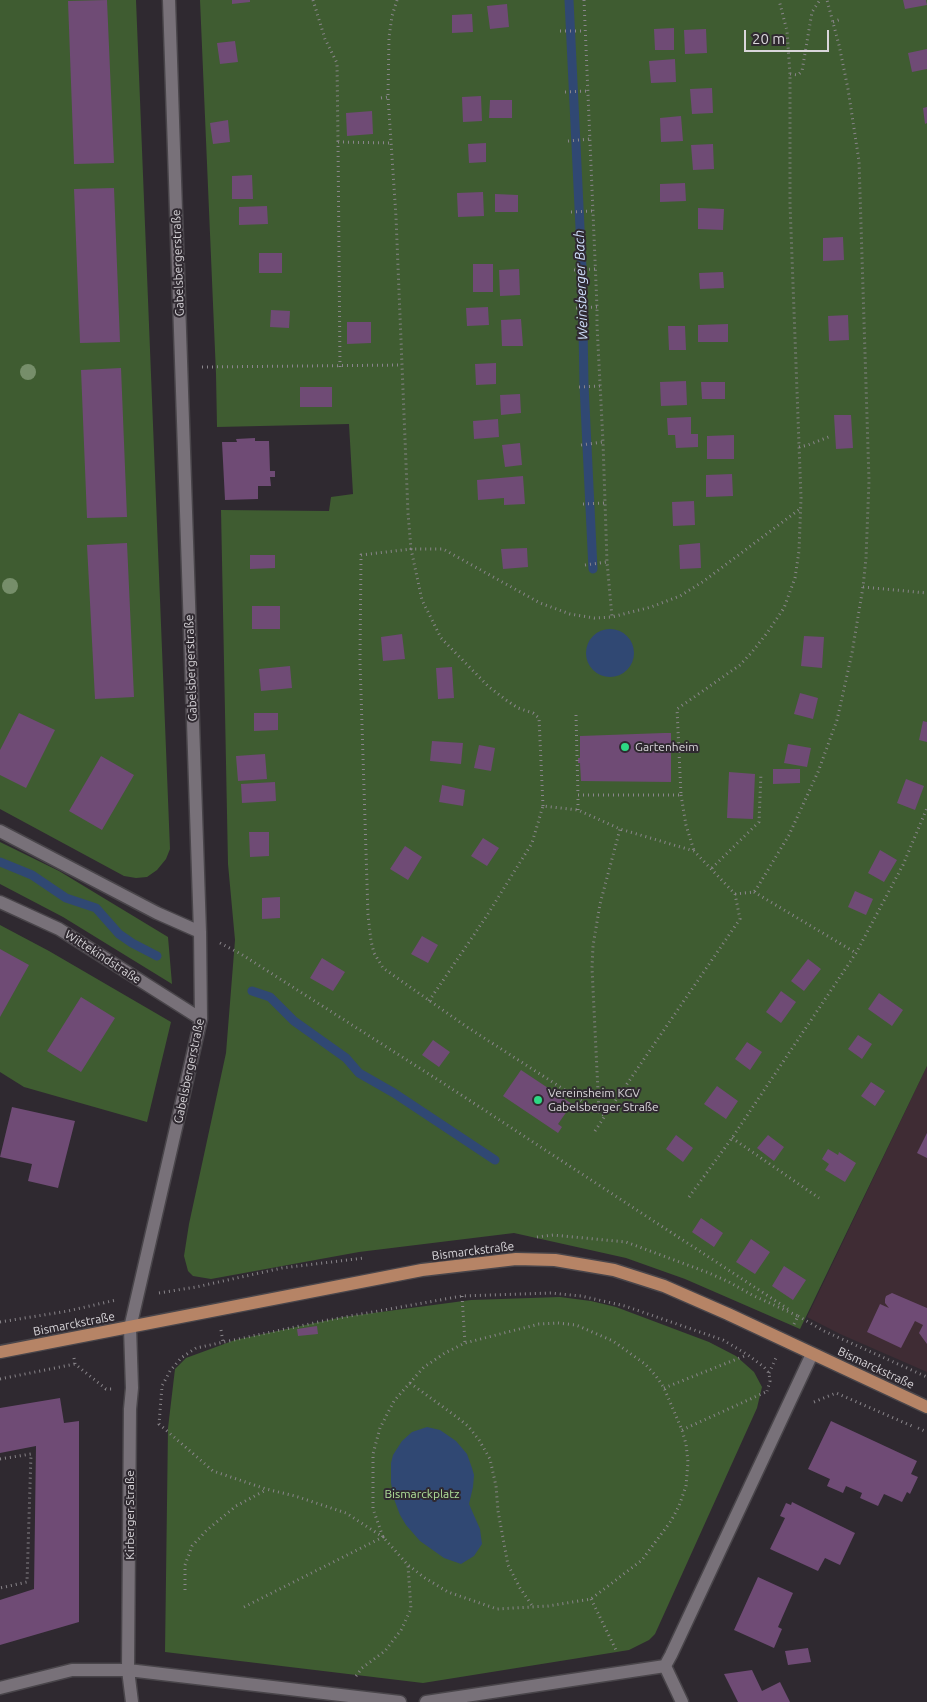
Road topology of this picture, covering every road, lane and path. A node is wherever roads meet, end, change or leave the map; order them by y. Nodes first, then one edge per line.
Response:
1 (169, 0) edge
2 (313, 0) edge
3 (397, 0) edge
4 (584, 0) edge
5 (779, 0) edge
6 (820, 0) edge
7 (827, 0) edge
8 (841, 19) dead end
9 (833, 22) junction
10 (560, 31) dead end
11 (585, 31) junction
12 (790, 74) junction
13 (588, 91) junction
14 (565, 92) dead end
15 (388, 97) junction
16 (381, 98) dead end
17 (590, 139) junction
18 (568, 141) dead end
19 (338, 142) junction
20 (391, 143) junction
21 (593, 211) junction
22 (571, 212) dead end
23 (574, 270) dead end
24 (595, 270) junction
25 (597, 307) junction
26 (576, 308) dead end
27 (402, 365) junction
28 (181, 367) junction
29 (340, 367) junction
30 (601, 386) junction
31 (579, 387) dead end
32 (831, 436) dead end
33 (603, 442) junction
34 (581, 445) dead end
35 (799, 446) junction
36 (605, 503) junction
37 (583, 504) dead end
38 (800, 509) junction
39 (411, 549) junction
40 (607, 562) junction
41 (585, 565) dead end
42 (863, 587) junction
43 (927, 593) edge
44 (612, 617) junction
45 (576, 715) dead end
46 (761, 772) dead end
47 (578, 795) junction
48 (681, 795) junction
49 (543, 806) junction
50 (927, 808) edge
51 (578, 810) junction
52 (620, 829) junction
53 (0, 831) edge
54 (694, 851) junction
55 (712, 868) junction
56 (754, 892) junction
57 (735, 894) junction
58 (0, 902) edge
59 (200, 932) junction
60 (856, 954) junction
61 (429, 1001) junction
62 (201, 1019) junction
63 (599, 1112) junction
64 (605, 1116) junction
65 (595, 1131) dead end
66 (732, 1138) junction
67 (689, 1198) dead end
68 (819, 1198) dead end
69 (462, 1296) junction
70 (105, 1302) dead end
71 (0, 1322) edge
72 (130, 1328) junction
73 (465, 1344) junction
74 (0, 1352) edge
75 (812, 1354) junction
76 (748, 1355) junction
77 (927, 1377) edge
78 (0, 1379) edge
79 (410, 1383) junction
80 (664, 1388) junction
81 (106, 1389) dead end
82 (792, 1400) junction
83 (927, 1407) edge
84 (682, 1430) junction
85 (927, 1432) edge
86 (0, 1459) edge
87 (266, 1490) junction
88 (383, 1537) junction
89 (408, 1566) junction
90 (0, 1588) edge
91 (184, 1590) dead end
92 (591, 1598) junction
93 (244, 1607) dead end
94 (533, 1607) junction
95 (664, 1666) junction
96 (128, 1670) junction
97 (627, 1672) junction
98 (0, 1688) edge
99 (342, 1695) junction
100 (132, 1702) edge
101 (400, 1702) edge
102 (426, 1702) edge
103 (682, 1702) edge

1 - 28 street, Gabelsbergerstraße
2 - 19 path
3 - 15 path
4 - 11 path
5 - 12 path
6 - 12 path
7 - 9 path
8 - 9 path
9 - 42 path
10 - 11 path
11 - 13 path
12 - 35 path
13 - 14 path
13 - 17 path
15 - 16 path
15 - 20 path
17 - 18 path
17 - 21 path
19 - 20 path
19 - 29 path
20 - 27 path
21 - 22 path
21 - 24 path
23 - 24 path
24 - 25 path
25 - 26 path
25 - 30 path
27 - 29 path
27 - 39 path
28 - 29 path
28 - 59 street, Gabelsbergerstraße
30 - 31 path
30 - 33 path
32 - 35 path
33 - 34 path
33 - 36 path
35 - 38 path
36 - 37 path
36 - 40 path
38 - 44 path
38 - 48 path
39 - 44 path
39 - 49 path
39 - 61 path
40 - 41 path
40 - 44 path
42 - 43 path
42 - 56 path
45 - 47 path
46 - 55 path
47 - 48 path
47 - 51 path
48 - 54 path
49 - 51 path
49 - 61 path
50 - 60 path
51 - 52 path
52 - 54 path
52 - 63 path
53 - 59 street
54 - 55 path
55 - 57 path
56 - 57 path
56 - 60 path
57 - 64 path
58 - 62 street, Wittekindstraße
59 - 62 street, Gabelsbergerstraße
59 - 77 path
60 - 66 path
61 - 63 path
62 - 72 street, Gabelsbergerstraße
63 - 64 path
64 - 65 path
66 - 67 path
66 - 68 path
69 - 73 path
69 - 76 path
69 - 87 path
70 - 71 path
72 - 74 main road, Bismarckstraße
72 - 75 main road, Bismarckstraße
72 - 96 street, Kirberger Straße
73 - 79 path
73 - 80 path
75 - 82 street
75 - 83 main road, Bismarckstraße
76 - 80 path
76 - 84 path
78 - 81 path
79 - 88 path
79 - 94 path
80 - 84 path
82 - 85 path
82 - 95 street
84 - 92 path
86 - 90 path
87 - 88 path
87 - 91 path
88 - 89 path
88 - 93 path
89 - 94 path
89 - 99 path
92 - 94 path
92 - 97 path
95 - 97 street
95 - 103 street
96 - 98 street
96 - 99 street
96 - 100 street, Kirberger Straße
97 - 102 street
99 - 101 street

